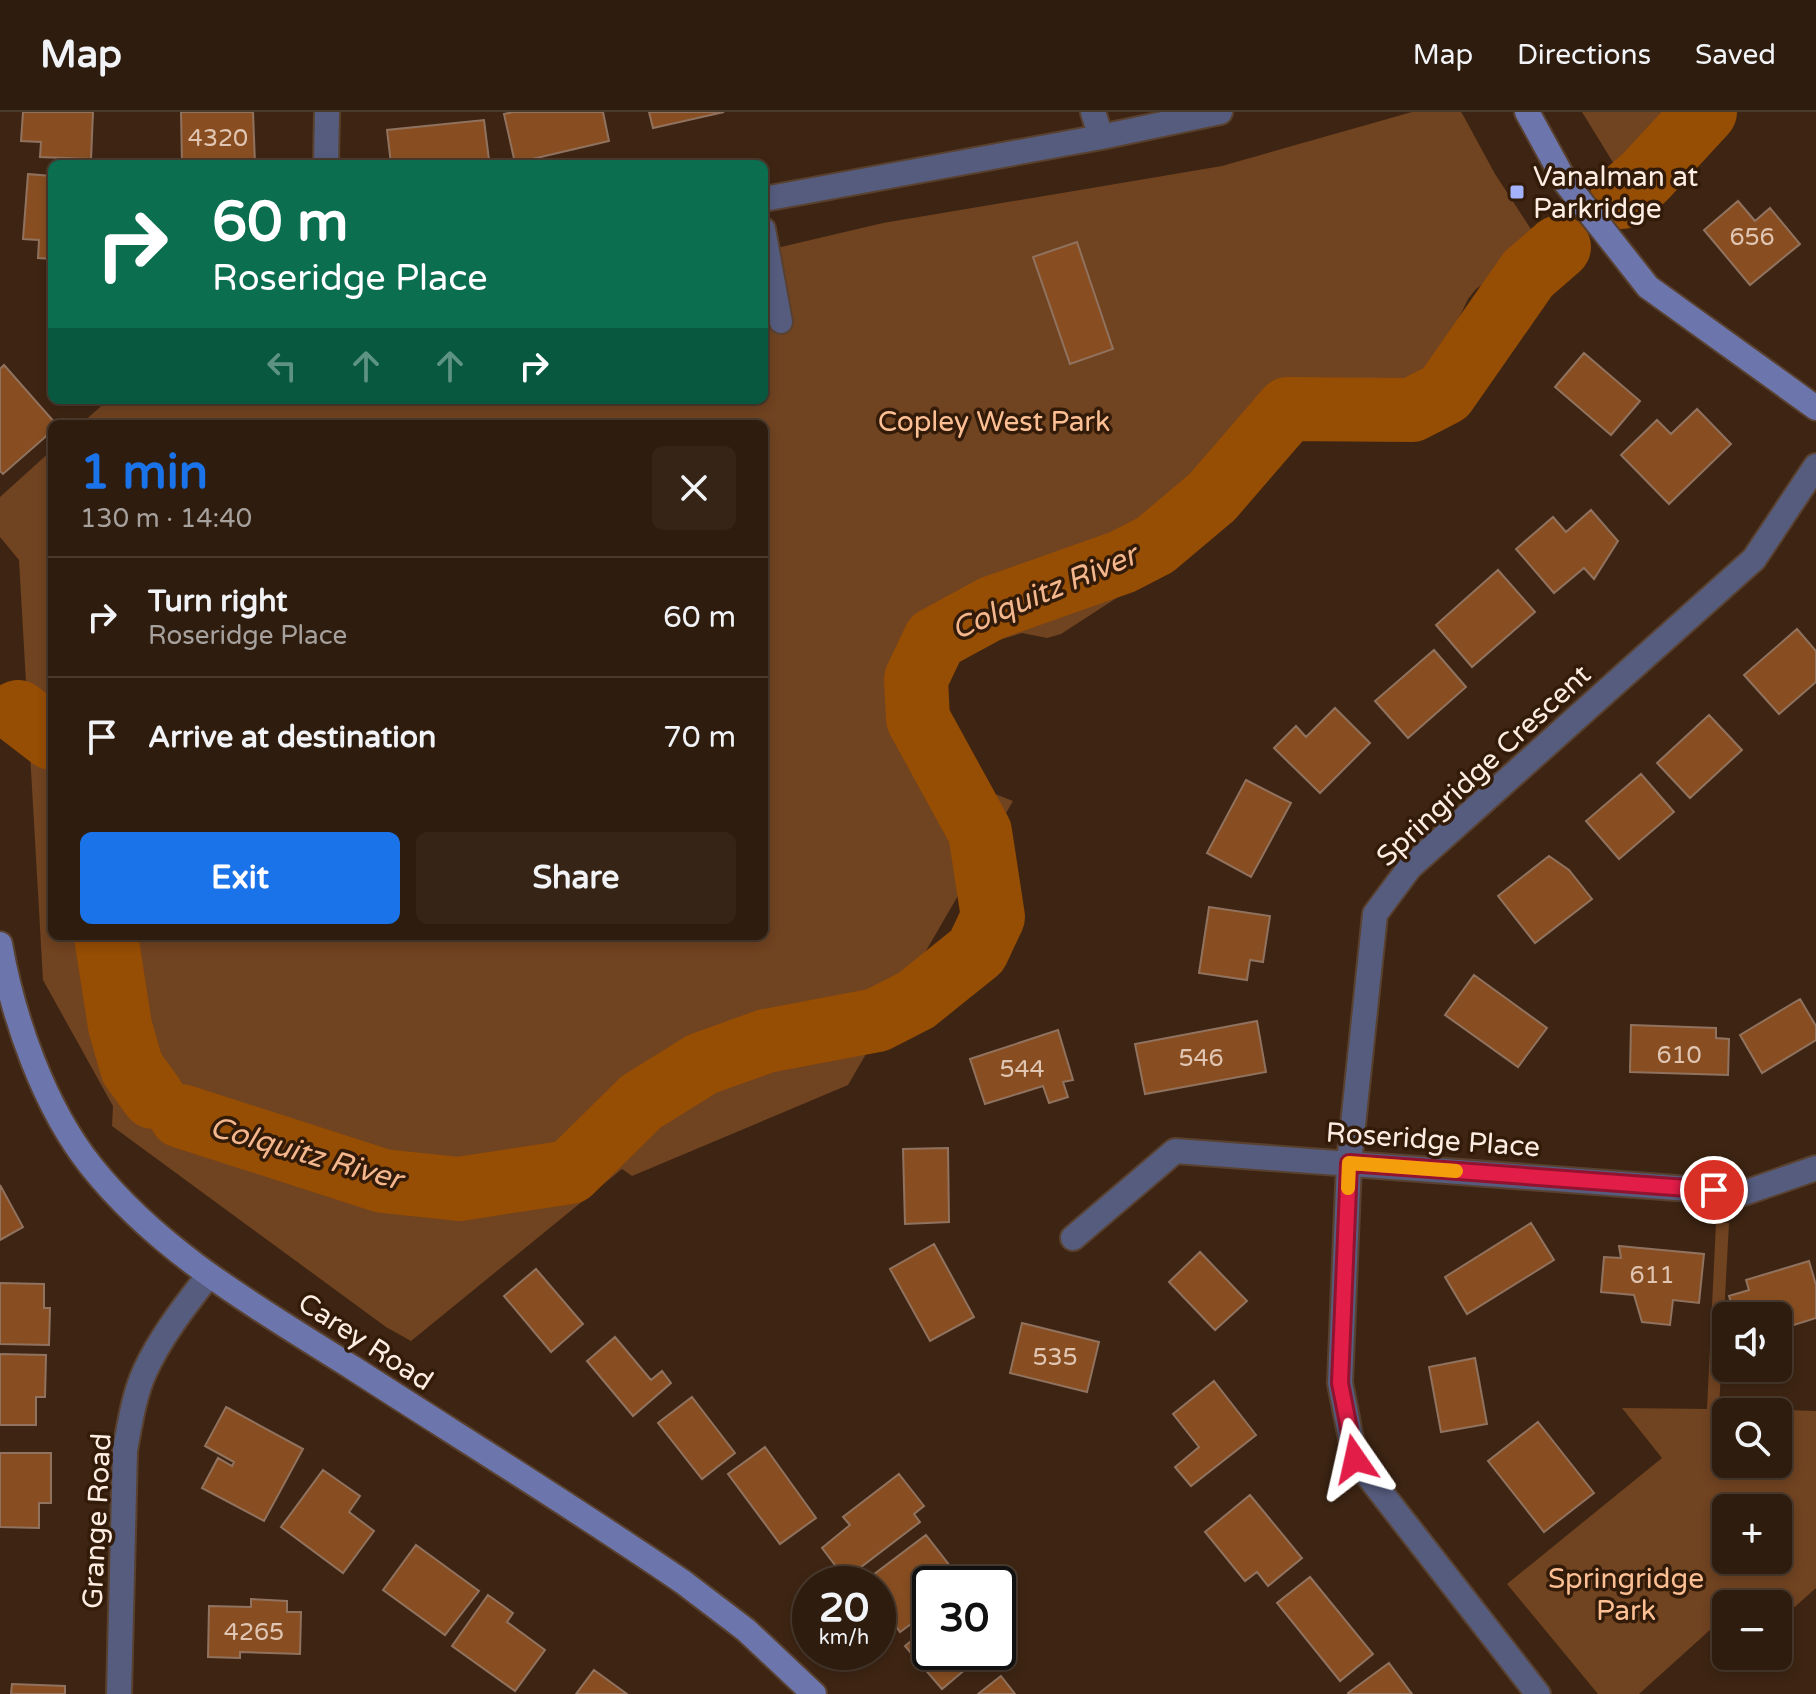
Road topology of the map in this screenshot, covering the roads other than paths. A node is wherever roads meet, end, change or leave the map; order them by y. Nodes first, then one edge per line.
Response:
1 (327, 112) edge
2 (1093, 112) edge
3 (1220, 112) edge
4 (1527, 112) edge
5 (1101, 137) junction
6 (326, 160) edge
7 (768, 198) edge
8 (768, 251) edge
9 (781, 322) dead end
10 (1816, 408) edge
11 (1816, 466) edge
12 (0, 944) edge
13 (1349, 1163) junction
14 (1816, 1168) edge
15 (1073, 1238) dead end
16 (208, 1276) junction
17 (119, 1694) edge
18 (814, 1694) edge
19 (1538, 1694) edge

1 - 6 street
2 - 5 street
3 - 5 street
4 - 10 street
5 - 7 street
8 - 9 lane
11 - 13 street, Springridge Crescent
12 - 16 street, Carey Road
13 - 14 street, Roseridge Place
13 - 15 street, Roseridge Place
13 - 19 street, Springridge Crescent
16 - 17 street, Grange Road
16 - 18 street, Carey Road

